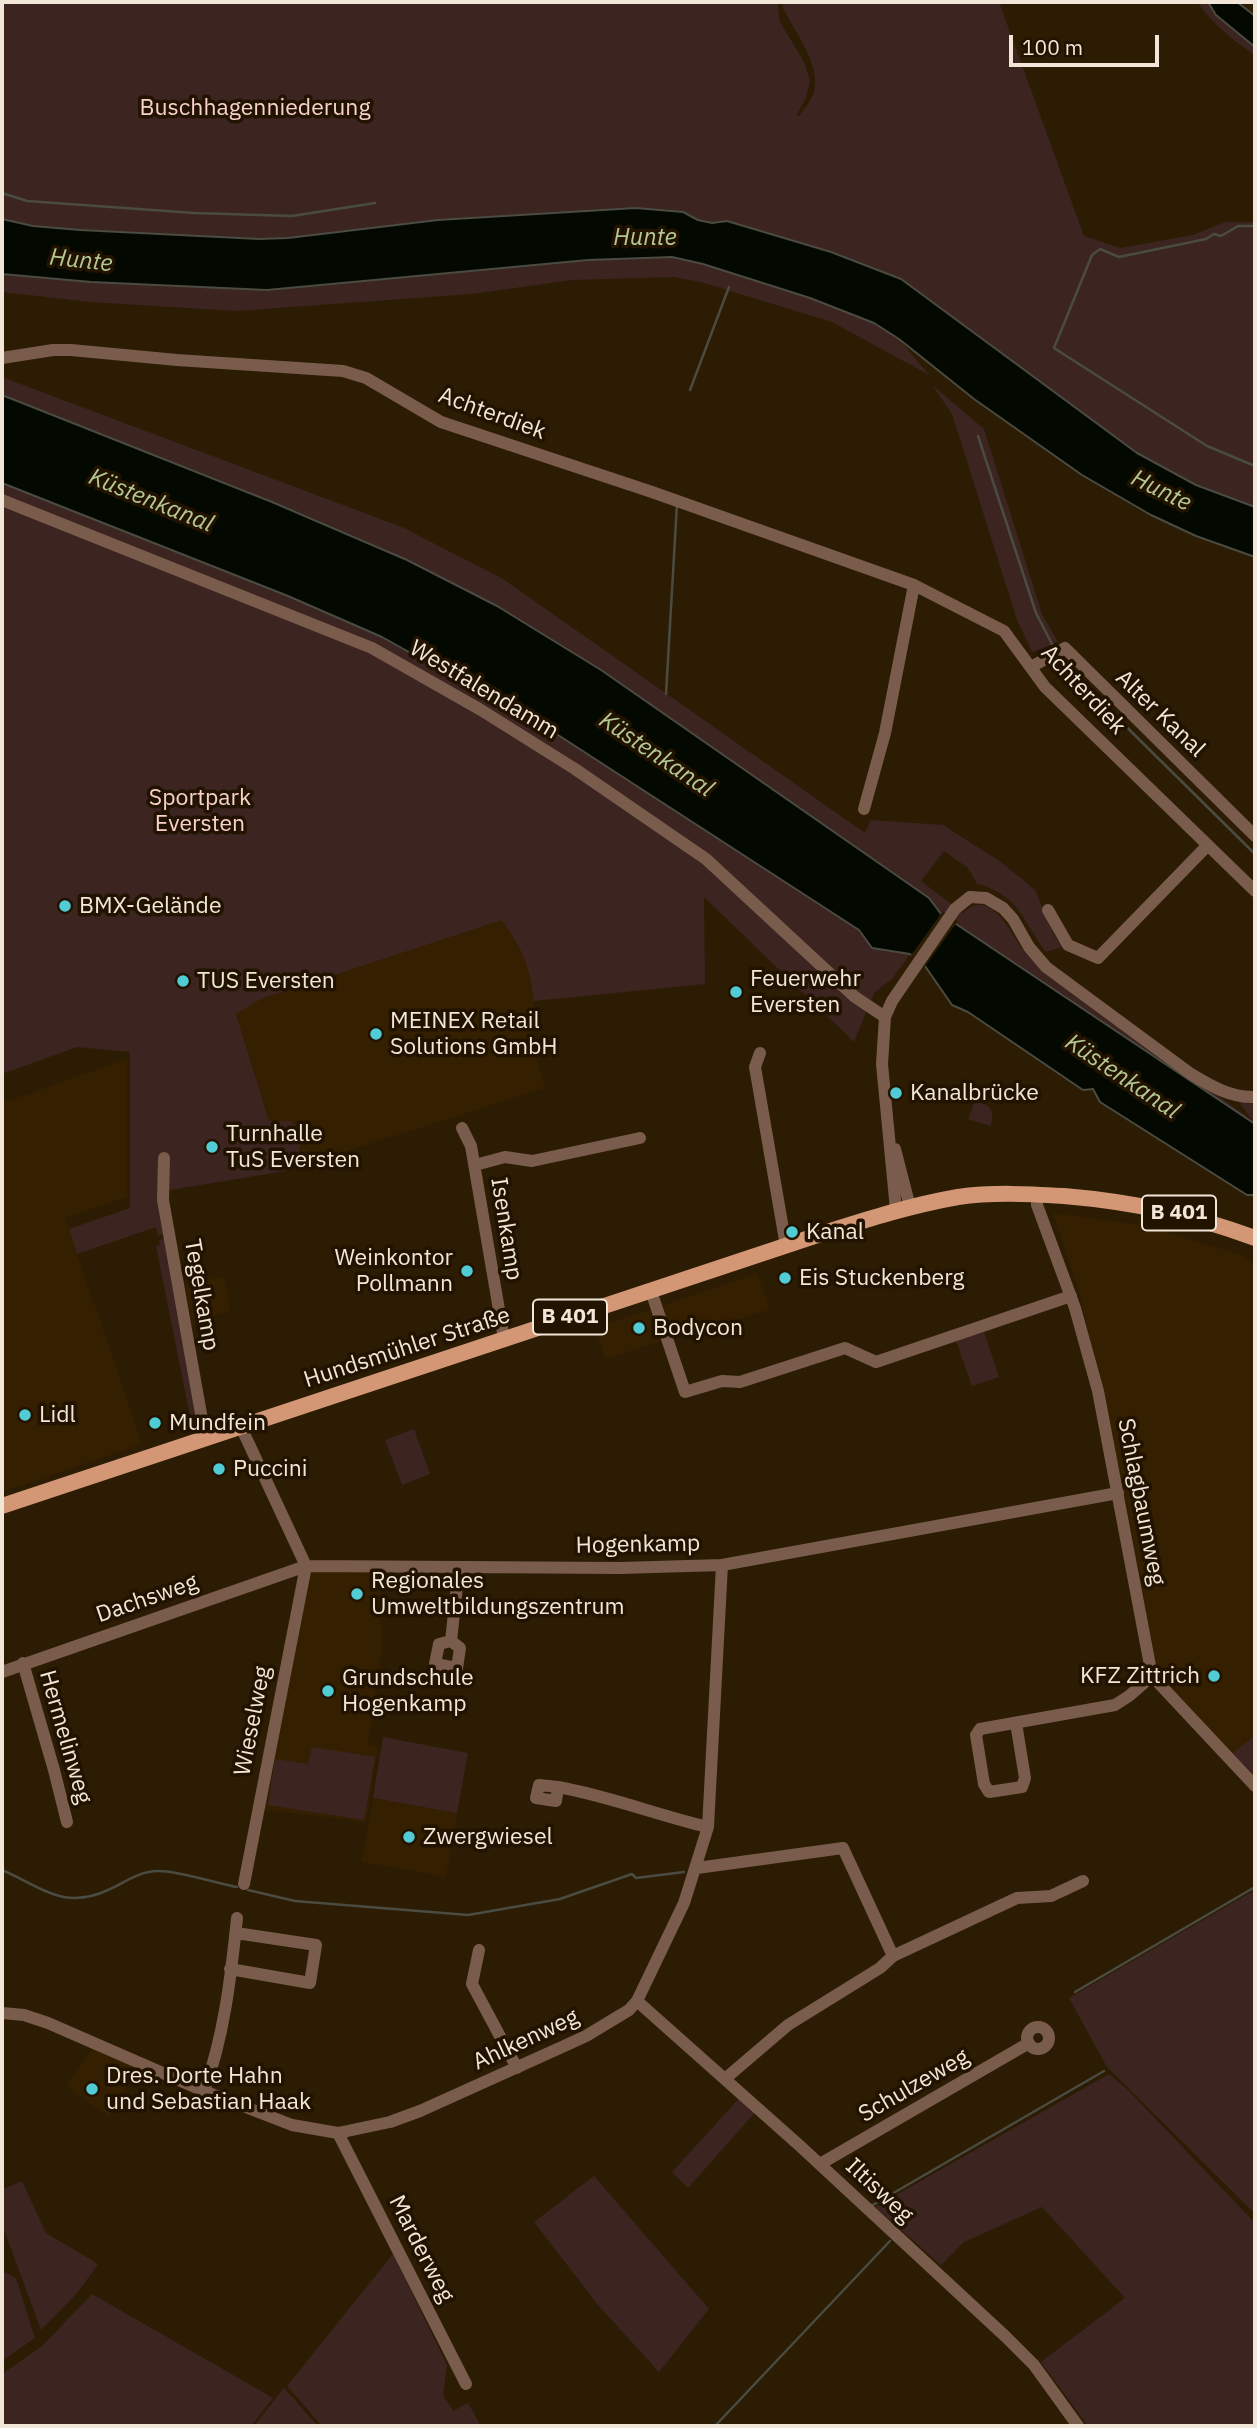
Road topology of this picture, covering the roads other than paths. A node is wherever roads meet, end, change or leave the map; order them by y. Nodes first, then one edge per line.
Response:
1 (2, 358) edge
2 (2, 500) edge
3 (914, 585) junction
4 (1031, 667) junction
5 (864, 809) dead end
6 (1255, 836) edge
7 (1208, 845) junction
8 (1255, 891) edge
9 (1048, 911) dead end
10 (885, 1017) junction
11 (760, 1053) dead end
12 (1255, 1097) edge
13 (462, 1128) dead end
14 (640, 1138) dead end
15 (164, 1158) dead end
16 (475, 1165) junction
17 (1037, 1194) junction
18 (903, 1208) junction
19 (1255, 1238) edge
20 (786, 1246) junction
21 (651, 1291) junction
22 (1070, 1296) junction
23 (504, 1339) junction
24 (242, 1427) junction
25 (208, 1438) junction
26 (1118, 1493) junction
27 (2, 1506) edge
28 (722, 1564) junction
29 (306, 1566) junction
30 (459, 1567) junction
31 (451, 1641) dead end
32 (23, 1664) junction
33 (2, 1672) edge
34 (1152, 1676) junction
35 (1016, 1723) junction
36 (1255, 1786) edge
37 (558, 1787) dead end
38 (67, 1822) dead end
39 (708, 1827) junction
40 (697, 1868) junction
41 (1083, 1881) dead end
42 (244, 1884) dead end
43 (237, 1918) dead end
44 (236, 1933) junction
45 (479, 1950) dead end
46 (893, 1956) junction
47 (230, 1969) junction
48 (637, 2001) junction
49 (2, 2013) edge
50 (1029, 2043) dead end
51 (517, 2068) junction
52 (726, 2078) junction
53 (204, 2091) junction
54 (338, 2133) junction
55 (820, 2164) junction
56 (466, 2384) dead end
57 (1078, 2426) edge

1 - 3 street, Achterdiek
2 - 10 street, Westfalendamm
3 - 4 street, Achterdiek
3 - 5 street
4 - 6 street, Alter Kanal
4 - 7 street, Achterdiek
7 - 8 street, Achterdiek
7 - 9 street
10 - 12 street
10 - 18 street
11 - 20 street
13 - 16 street, Isenkamp
14 - 16 street
15 - 25 street, Tegelkamp
16 - 23 street, Isenkamp
17 - 18 main road, B 401
17 - 19 main road, B 401
17 - 22 street, Schlagbaumweg
18 - 20 main road, Hundsmühler Straße / B 401
20 - 21 main road, Hundsmühler Straße / B 401
21 - 22 street
21 - 23 main road, Hundsmühler Straße / B 401
22 - 26 street, Schlagbaumweg
23 - 24 main road, Hundsmühler Straße / B 401
24 - 25 main road, Hundsmühler Straße / B 401
24 - 29 street
25 - 27 main road, Hundsmühler Straße / B 401
26 - 28 street, Hogenkamp
26 - 34 street, Schlagbaumweg
28 - 30 street, Hogenkamp
28 - 39 street, Ahlkenweg
29 - 30 street, Hogenkamp
29 - 32 street, Dachsweg
29 - 42 street, Wieselweg
30 - 31 street
32 - 33 street, Dachsweg
32 - 38 street, Hermelinweg
34 - 35 street
34 - 36 street
35 - 35 street
37 - 39 street
39 - 40 street, Ahlkenweg
40 - 46 street
40 - 48 street, Ahlkenweg
41 - 46 street
43 - 44 street
44 - 47 street
44 - 47 street
45 - 51 street
46 - 52 street
47 - 53 street
48 - 51 street, Ahlkenweg
48 - 52 street, Iltisweg
49 - 53 street, Ahlkenweg
50 - 55 street, Schulzeweg
51 - 54 street, Ahlkenweg
52 - 55 street, Iltisweg
53 - 54 street, Ahlkenweg
54 - 56 street, Marderweg
55 - 57 street, Iltisweg

